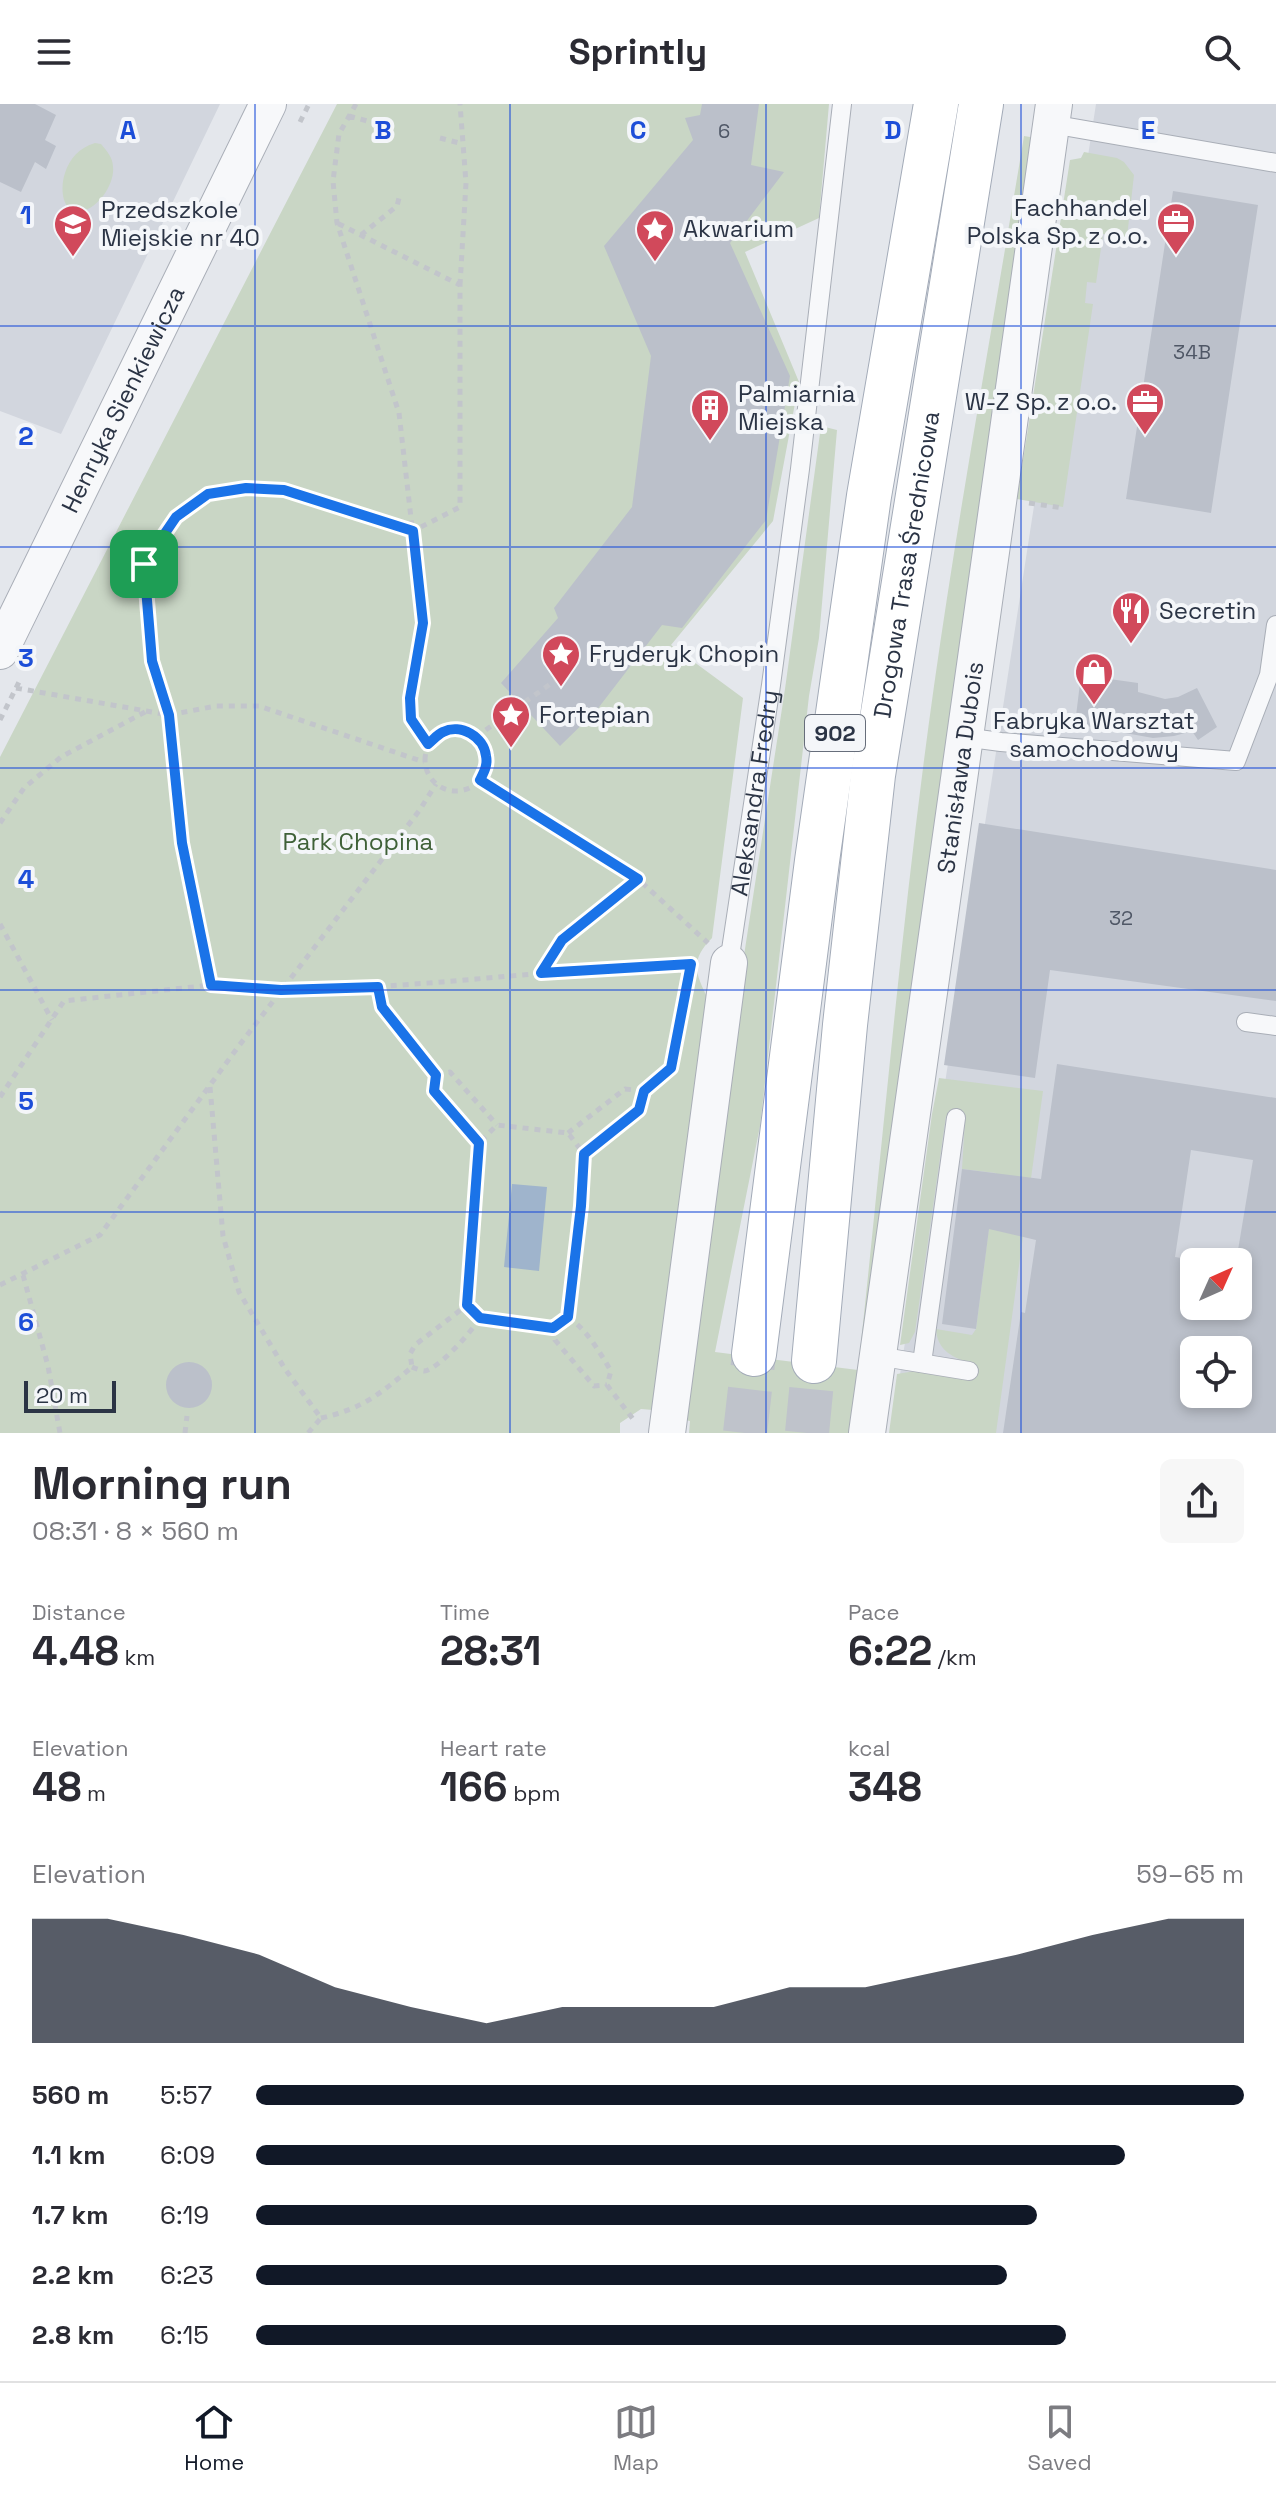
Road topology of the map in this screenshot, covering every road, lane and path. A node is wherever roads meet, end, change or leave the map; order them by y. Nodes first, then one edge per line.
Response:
1 (268, 104) edge
2 (356, 104) edge
3 (460, 104) edge
4 (842, 104) edge
5 (936, 104) edge
6 (981, 105) edge
7 (1052, 114) edge
8 (349, 116) junction
9 (371, 122) dead end
10 (440, 138) dead end
11 (463, 144) junction
12 (1276, 163) edge
13 (400, 194) dead end
14 (337, 223) junction
15 (361, 235) junction
16 (460, 285) junction
17 (1025, 502) dead end
18 (1063, 508) dead end
19 (413, 531) junction
20 (1276, 625) edge
21 (0, 651) edge
22 (560, 677) dead end
23 (16, 688) dead end
24 (145, 712) junction
25 (169, 715) junction
26 (476, 737) junction
27 (963, 737) junction
28 (428, 744) junction
29 (424, 762) junction
30 (480, 780) junction
31 (436, 784) junction
32 (0, 823) edge
33 (638, 879) junction
34 (0, 924) edge
35 (718, 953) junction
36 (691, 964) junction
37 (541, 973) junction
38 (211, 985) junction
39 (378, 987) junction
40 (281, 990) junction
41 (52, 1020) junction
42 (1246, 1022) dead end
43 (1276, 1026) edge
44 (436, 1075) junction
45 (210, 1087) junction
46 (644, 1091) junction
47 (0, 1097) edge
48 (956, 1118) dead end
49 (497, 1125) junction
50 (568, 1133) junction
51 (479, 1143) junction
52 (584, 1154) junction
53 (23, 1275) junction
54 (0, 1285) edge
55 (467, 1305) junction
56 (568, 1317) junction
57 (480, 1318) junction
58 (553, 1328) junction
59 (754, 1354) tunnel mouth
60 (877, 1356) junction
61 (814, 1361) tunnel mouth
62 (922, 1363) junction
63 (412, 1367) junction
64 (969, 1371) dead end
65 (607, 1385) junction
66 (187, 1416) dead end
67 (631, 1416) dead end
68 (321, 1418) junction
69 (60, 1433) edge
70 (185, 1433) edge
71 (308, 1433) edge
72 (667, 1433) edge
73 (867, 1433) edge

1 - 21 street, Henryka Sienkiewicza
2 - 8 path
3 - 11 path
4 - 35 lane, Aleksandra Fredry
5 - 59 main road, Drogowa Trasa Średnicowa / 902
6 - 61 main road, Drogowa Trasa Średnicowa / 902
7 - 12 lane
7 - 27 street, Stanisława Dubois
8 - 9 path
8 - 14 path
10 - 11 path
11 - 16 path
13 - 15 path
14 - 15 path
14 - 19 path
15 - 16 path
16 - 19 path
17 - 18 path
19 - 25 path
19 - 28 path
20 - 27 lane
22 - 26 path
23 - 24 path
24 - 25 path
24 - 32 path
25 - 29 path
25 - 38 path
26 - 28 path
26 - 30 path
27 - 60 street, Stanisława Dubois
28 - 29 path
29 - 31 path
30 - 31 path
30 - 33 path
31 - 40 path
33 - 35 path
33 - 37 path
34 - 41 path
35 - 36 path
35 - 72 street, Aleksandra Fredry
36 - 37 path
36 - 46 path
37 - 39 path
38 - 40 path
38 - 41 path
39 - 40 path
39 - 44 path
40 - 45 path
41 - 47 path
42 - 43 lane
44 - 49 path
44 - 51 path
45 - 53 path
45 - 68 path
46 - 50 path
46 - 52 path
48 - 62 lane
49 - 50 path
49 - 51 path
50 - 52 path
51 - 55 path
52 - 56 path
53 - 54 path
53 - 69 path
55 - 57 path
55 - 63 path
56 - 58 path
56 - 65 path
57 - 58 path
57 - 63 path
58 - 65 path
60 - 62 lane
60 - 73 street, Stanisława Dubois
62 - 64 lane
63 - 68 path
65 - 67 path
66 - 70 path
68 - 71 path

